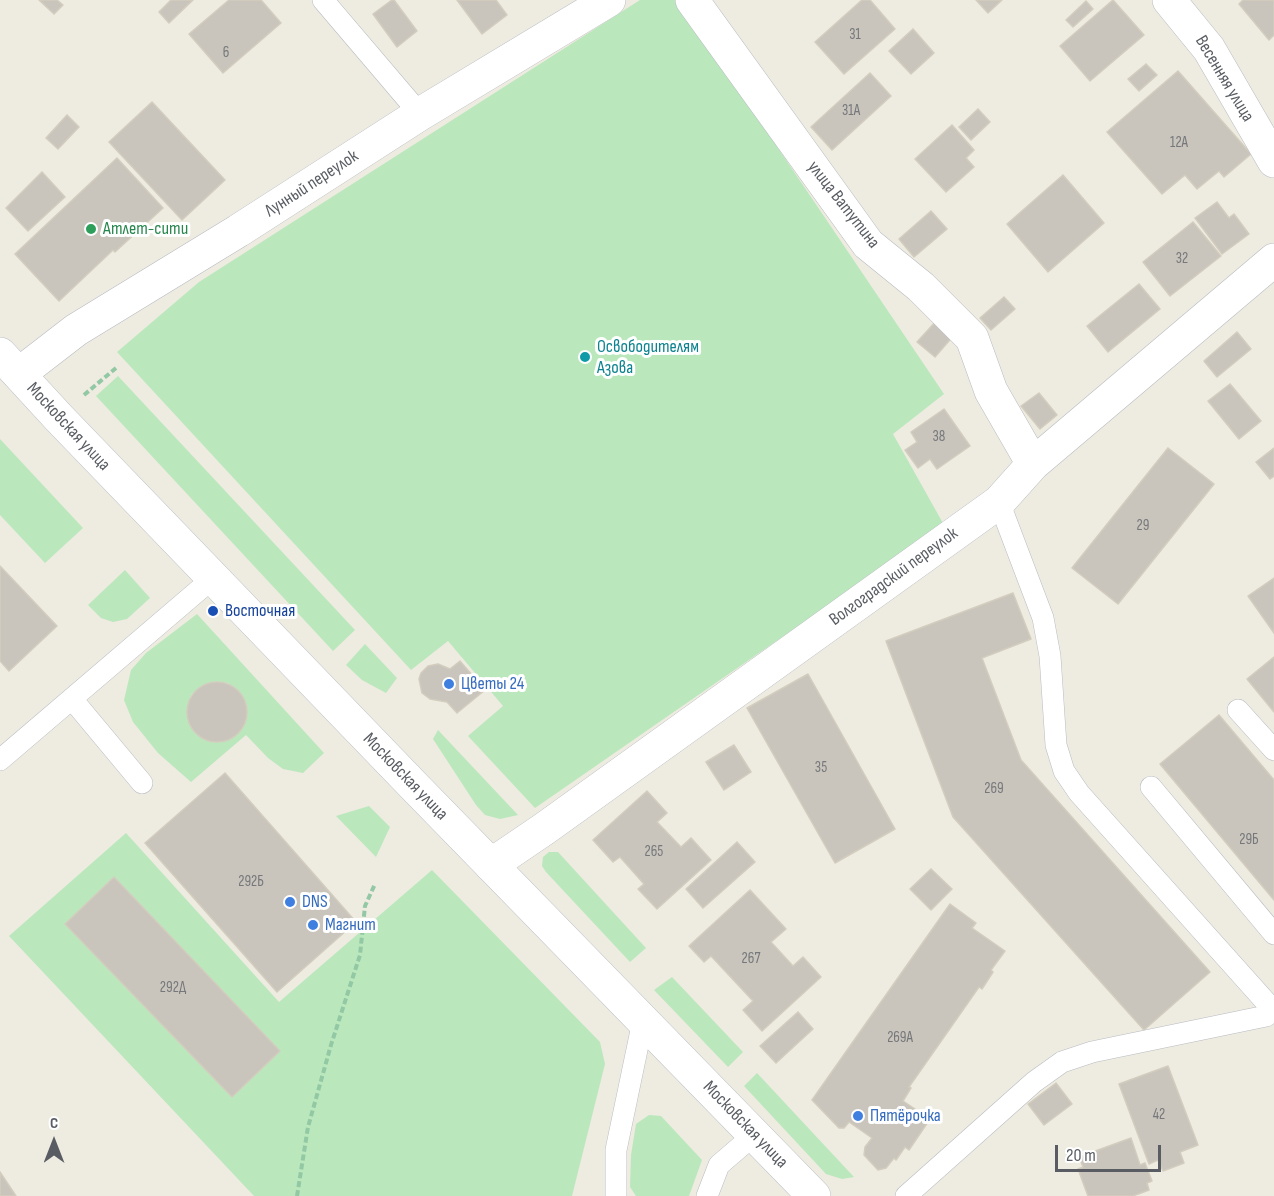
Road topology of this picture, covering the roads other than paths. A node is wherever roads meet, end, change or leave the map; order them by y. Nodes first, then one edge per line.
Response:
1 (323, 0) edge
2 (609, 0) edge
3 (692, 0) edge
4 (1169, 0) edge
5 (420, 114) junction
6 (1273, 160) edge
7 (1274, 260) edge
8 (10, 364) edge
9 (1034, 464) junction
10 (999, 502) junction
11 (213, 578) junction
12 (72, 699) junction
13 (1238, 710) dead end
14 (1274, 750) edge
15 (0, 760) edge
16 (142, 783) dead end
17 (1151, 787) dead end
18 (491, 865) junction
19 (1274, 934) edge
20 (1274, 1010) edge
21 (643, 1021) junction
22 (754, 1135) junction
23 (616, 1196) edge
24 (707, 1196) edge
25 (814, 1196) edge
26 (906, 1196) edge

1 - 5 lane
2 - 5 street, Лунный переулок
3 - 9 street, улица Ватутина
4 - 6 street, Весенняя улица
5 - 8 street, Лунный переулок
7 - 9 street, Волгоградский переулок
8 - 11 street, Московская улица
9 - 10 street, Волгоградский переулок
10 - 18 street, Волгоградский переулок
10 - 20 lane
11 - 12 lane
11 - 18 street, Московская улица
12 - 15 lane
12 - 16 lane
13 - 14 lane
17 - 19 lane
18 - 21 street, Московская улица
20 - 26 lane
21 - 22 street, Московская улица
21 - 23 lane
22 - 24 lane
22 - 25 street, Московская улица

